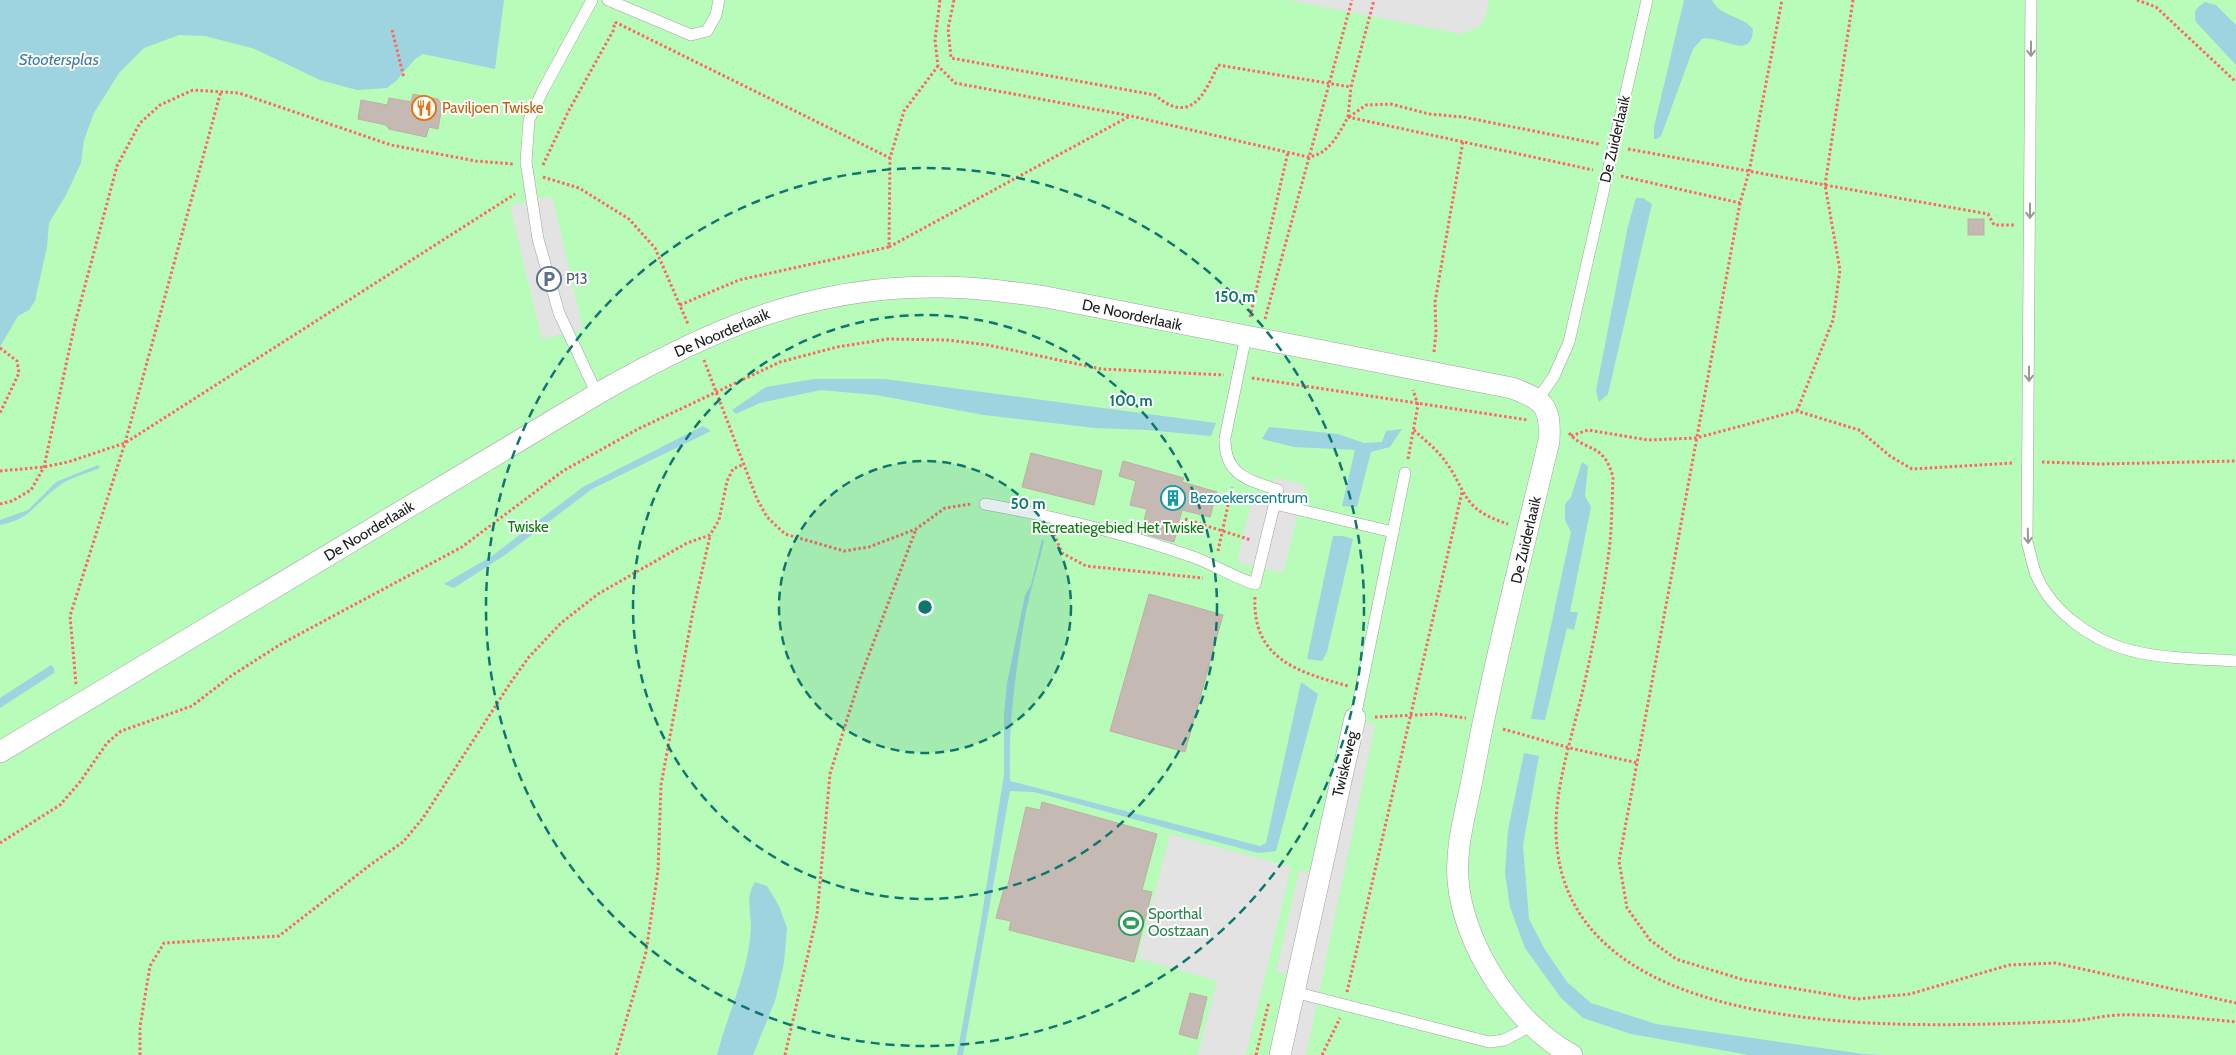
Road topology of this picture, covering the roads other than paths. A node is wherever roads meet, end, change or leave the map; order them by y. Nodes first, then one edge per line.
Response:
1 (592, 0) edge
2 (608, 0) edge
3 (719, 0) edge
4 (1647, 0) edge
5 (2031, 0) edge
6 (1253, 337) junction
7 (597, 394) junction
8 (1538, 399) junction
9 (1405, 472) road end
10 (985, 504) road end
11 (1275, 504) junction
12 (1393, 532) junction
13 (2236, 661) edge
14 (1355, 718) joint
15 (0, 752) edge
16 (1294, 992) junction
17 (1532, 1026) junction
18 (1280, 1055) edge
19 (1572, 1055) edge

1 - 7 lane
2 - 3 lane
4 - 8 lane, De Zuiderlaaik
5 -> 13 lane
6 - 7 street, De Noorderlaaik
6 - 8 street, De Noorderlaaik
6 - 11 lane
7 - 15 street, De Noorderlaaik
8 - 17 street, De Zuiderlaaik
9 - 12 lane, Twiskeweg
10 - 11 lane
11 - 12 lane
12 - 14 lane, Twiskeweg
14 - 16 street, Twiskeweg
16 - 17 lane
16 - 18 street, Twiskeweg
17 - 19 street, De Zuiderlaaik

